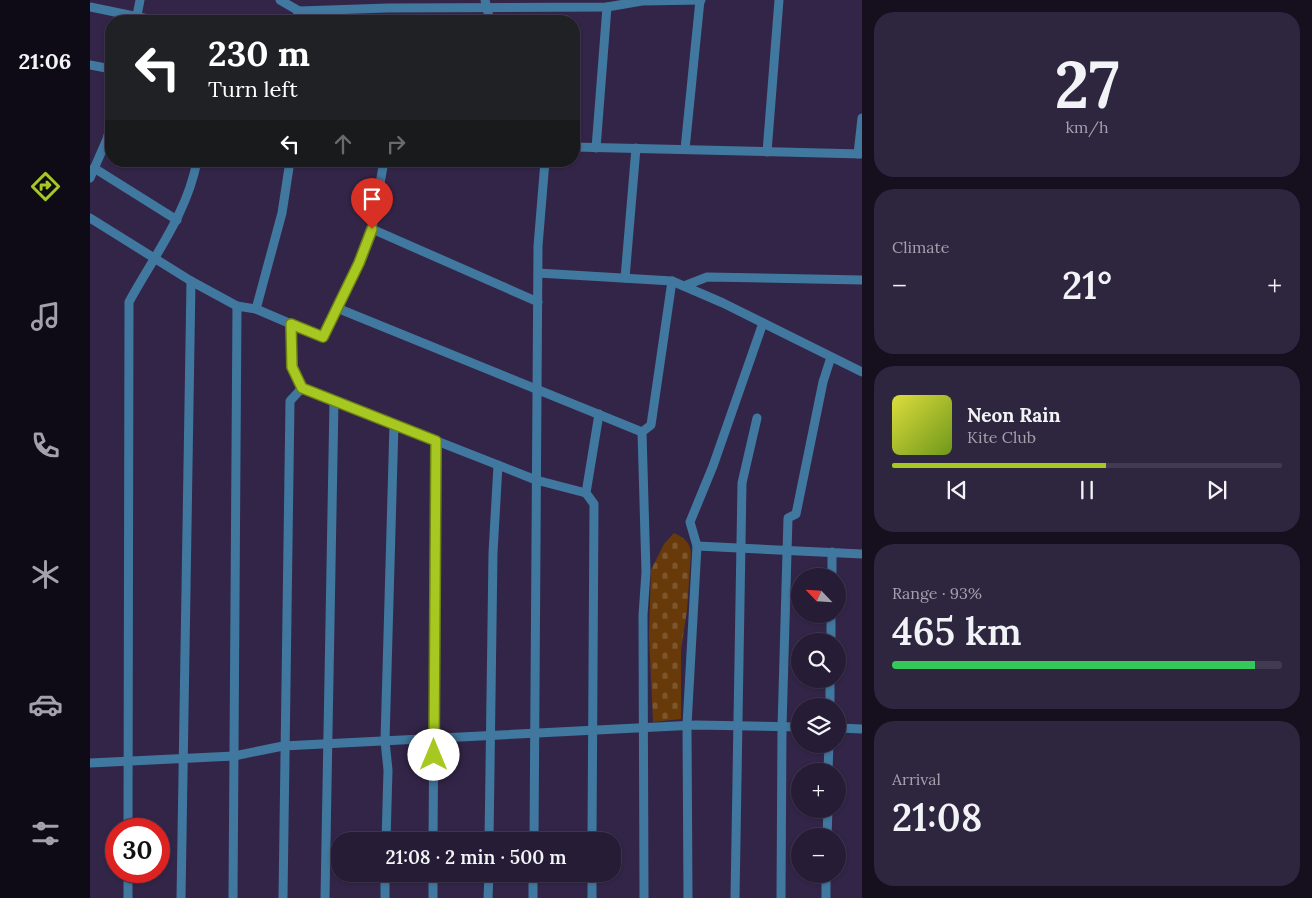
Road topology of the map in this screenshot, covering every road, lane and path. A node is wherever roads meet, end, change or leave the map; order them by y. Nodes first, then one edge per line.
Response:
1 (140, 0) edge
2 (280, 0) edge
3 (700, 0) edge
4 (779, 0) edge
5 (642, 1) edge
6 (103, 4) edge
7 (388, 4) edge
8 (487, 4) edge
9 (90, 7) edge
10 (607, 7) junction
11 (299, 11) junction
12 (127, 15) edge
13 (137, 15) edge
14 (297, 15) edge
15 (90, 65) edge
16 (105, 68) edge
17 (862, 118) edge
18 (105, 145) edge
19 (580, 147) edge
20 (596, 148) junction
21 (636, 148) junction
22 (684, 149) junction
23 (767, 152) junction
24 (860, 154) edge
25 (196, 167) edge
26 (289, 167) edge
27 (383, 167) edge
28 (545, 167) edge
29 (94, 168) junction
30 (90, 178) edge
31 (90, 218) edge
32 (177, 220) junction
33 (372, 229) junction
34 (153, 258) junction
35 (538, 273) junction
36 (625, 278) junction
37 (862, 280) edge
38 (191, 281) junction
39 (672, 281) junction
40 (684, 286) junction
41 (538, 302) junction
42 (237, 306) junction
43 (337, 308) junction
44 (256, 309) junction
45 (763, 323) junction
46 (291, 324) junction
47 (831, 357) junction
48 (862, 372) edge
49 (302, 388) junction
50 (537, 389) junction
51 (334, 401) junction
52 (599, 414) junction
53 (757, 418) dead end
54 (394, 424) junction
55 (642, 432) junction
56 (436, 441) junction
57 (498, 465) junction
58 (536, 480) junction
59 (586, 493) junction
60 (696, 546) junction
61 (740, 550) junction
62 (786, 551) junction
63 (832, 552) junction
64 (862, 554) edge
65 (832, 568) edge
66 (687, 725) junction
67 (738, 726) junction
68 (644, 727) junction
69 (782, 727) junction
70 (791, 727) edge
71 (846, 728) edge
72 (862, 729) edge
73 (592, 730) junction
74 (534, 733) junction
75 (490, 735) junction
76 (434, 738) junction
77 (385, 741) junction
78 (328, 744) junction
79 (284, 746) junction
80 (234, 756) junction
81 (182, 758) junction
82 (128, 761) junction
83 (90, 763) edge
84 (128, 818) edge
85 (386, 832) edge
86 (433, 832) edge
87 (489, 832) edge
88 (534, 832) edge
89 (592, 832) edge
90 (386, 882) edge
91 (433, 882) edge
92 (488, 882) edge
93 (533, 882) edge
94 (592, 882) edge
95 (128, 883) edge
96 (826, 883) edge
97 (128, 898) edge
98 (181, 898) edge
99 (233, 898) edge
100 (283, 898) edge
101 (325, 898) edge
102 (385, 898) edge
103 (433, 898) edge
104 (488, 898) edge
105 (533, 898) edge
106 (592, 898) edge
107 (644, 898) edge
108 (688, 898) edge
109 (735, 898) edge
110 (781, 898) edge
111 (826, 898) edge

1 - 13 street
2 - 11 street
3 - 5 street
3 - 22 street
4 - 23 street
5 - 10 street
6 - 9 street
6 - 12 street
7 - 8 street
7 - 11 street
8 - 10 street
10 - 20 street
11 - 14 street
15 - 16 street
17 - 24 street
18 - 29 street
19 - 20 street
20 - 21 street
21 - 22 street
21 - 36 street
22 - 23 street
23 - 24 street
25 - 32 street
26 - 44 street
27 - 33 street
28 - 35 street
29 - 30 street
29 - 32 street
31 - 34 street
32 - 34 street
33 - 41 street
33 - 43 street
34 - 38 street
34 - 82 street
35 - 36 street
35 - 41 street
36 - 39 street
37 - 40 street
38 - 42 street
38 - 81 street
39 - 40 street
39 - 55 street
40 - 45 street
41 - 50 street
42 - 44 street
42 - 80 street
43 - 46 street
43 - 50 street
44 - 46 street
45 - 47 street
45 - 60 street
46 - 49 street
47 - 48 street
47 - 62 street
49 - 51 street
49 - 79 street
50 - 52 street
50 - 58 street
51 - 54 street
51 - 78 street
52 - 55 street
52 - 59 street
53 - 61 street
54 - 56 street
54 - 77 street
55 - 68 street
56 - 57 street
56 - 76 street
57 - 58 street
57 - 75 street
58 - 59 street
58 - 74 street
59 - 73 street
60 - 61 street
60 - 66 street
61 - 62 street
61 - 67 street
62 - 63 street
62 - 69 street
63 - 64 street
63 - 65 street
66 - 67 street
66 - 68 street
66 - 108 street
67 - 69 street
67 - 109 street
68 - 73 street
68 - 107 street
69 - 70 street
69 - 110 street
71 - 72 street
73 - 74 street
73 - 89 street
74 - 75 street
74 - 88 street
75 - 76 street
75 - 87 street
76 - 77 street
76 - 86 street
77 - 78 street
77 - 85 street
78 - 79 street
78 - 101 street
79 - 80 street
79 - 100 street
80 - 81 street
80 - 99 street
81 - 82 street
81 - 98 street
82 - 83 street
82 - 84 street
90 - 102 street
91 - 103 street
92 - 104 street
93 - 105 street
94 - 106 street
95 - 97 street
96 - 111 street

